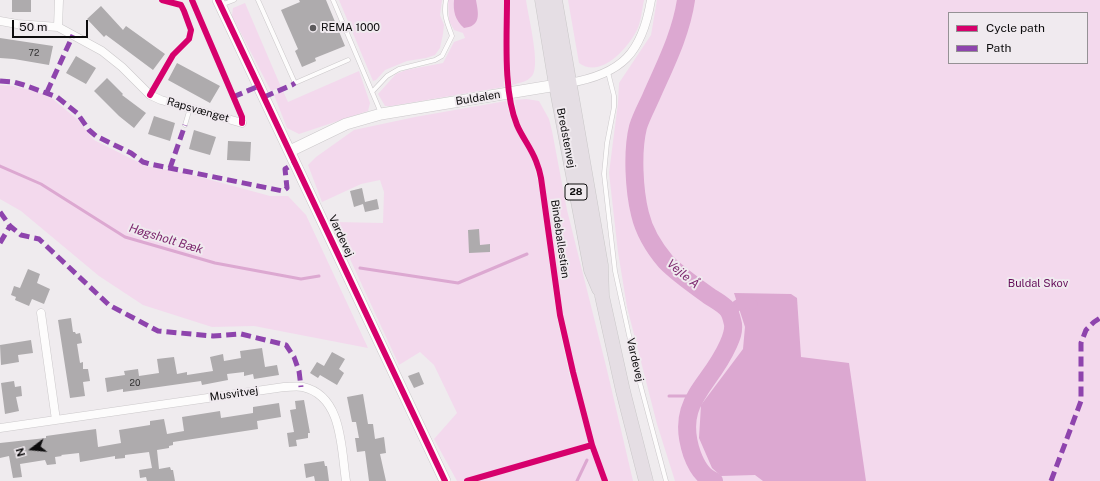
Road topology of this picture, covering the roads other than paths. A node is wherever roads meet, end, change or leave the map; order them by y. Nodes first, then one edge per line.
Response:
1 (59, 0) edge
2 (234, 0) edge
3 (258, 0) edge
4 (333, 0) edge
5 (446, 0) edge
6 (542, 0) edge
7 (555, 0) edge
8 (652, 0) edge
9 (219, 3) edge
10 (0, 21) edge
11 (58, 27) junction
12 (348, 60) dead end
13 (608, 72) junction
14 (562, 84) junction
15 (372, 92) junction
16 (190, 108) junction
17 (381, 114) junction
18 (242, 123) dead end
19 (186, 125) dead end
20 (290, 151) junction
21 (40, 313) dead end
22 (56, 420) junction
23 (0, 428) edge
24 (346, 481) edge
25 (445, 481) edge
26 (646, 481) edge
27 (666, 481) edge

1 - 11 street
2 - 9 lane
3 - 12 lane
4 - 15 lane
5 - 15 lane
6 - 14 highway, Bredstenvej / 28
7 - 14 highway, Bredstenvej / 28
8 - 13 street, Buldalen
9 - 20 street, Vardevej
10 - 11 street, Rapsvænget
11 - 16 street, Rapsvænget
13 - 14 street, Buldalen
13 - 27 lane, Vardevej
14 - 17 street, Buldalen
14 - 26 highway, Bredstenvej / 28
15 - 17 lane
16 - 18 street, Rapsvænget
16 - 19 lane
17 - 20 street, Buldalen
20 - 25 street, Vardevej
21 - 22 street
22 - 23 street, Musvitvej
22 - 24 street, Musvitvej

